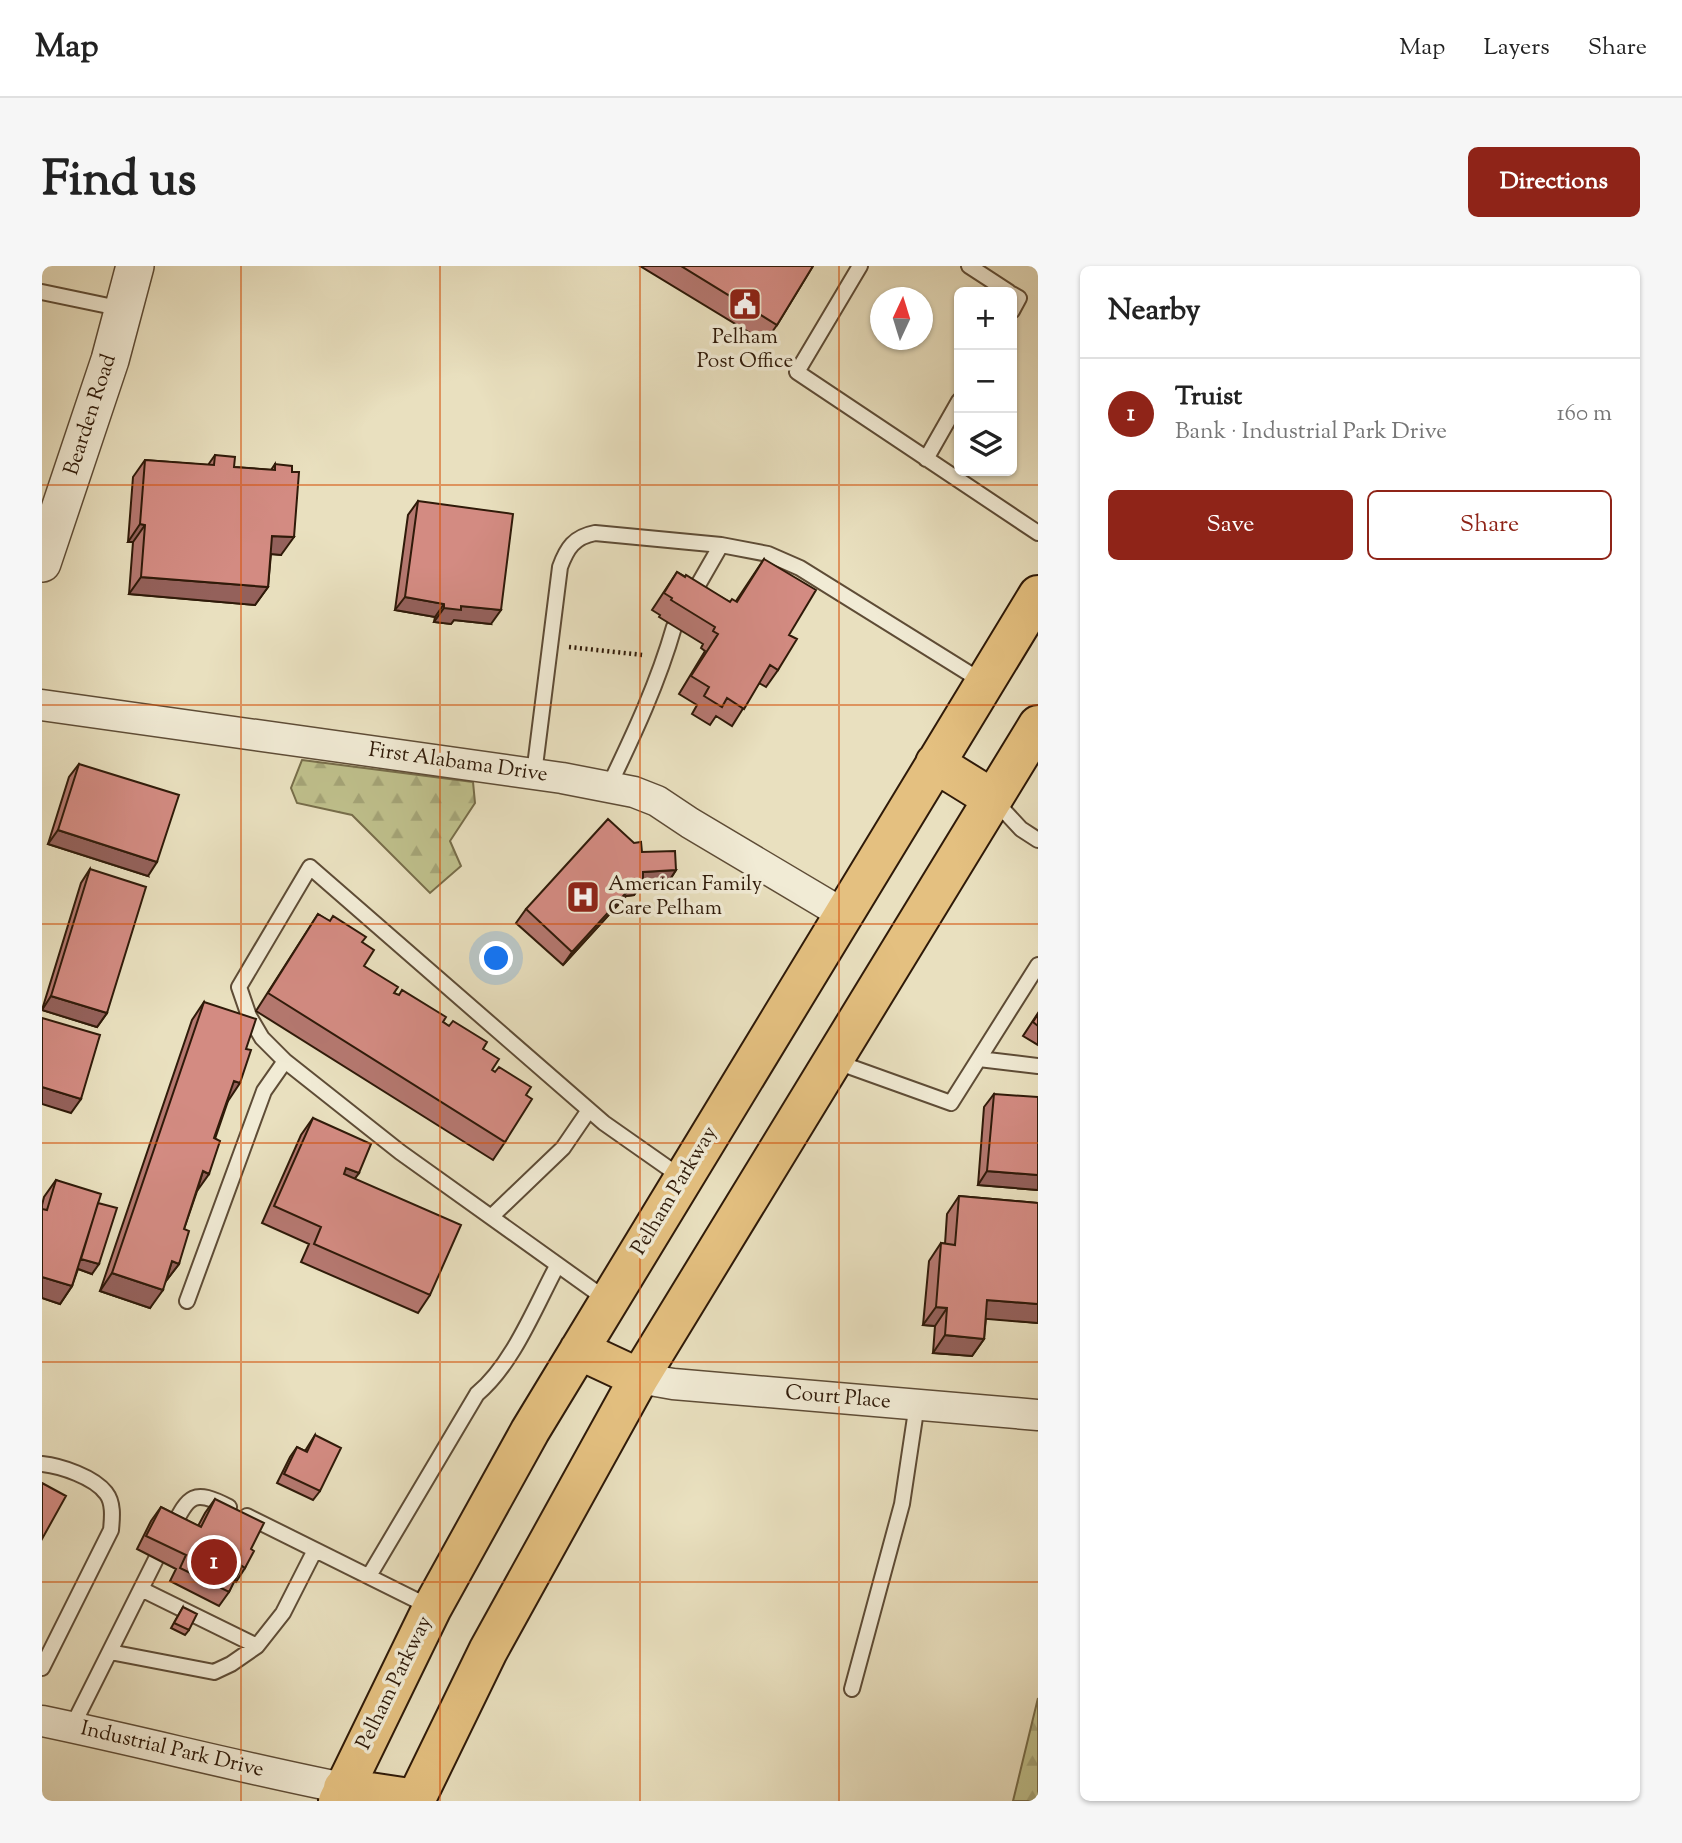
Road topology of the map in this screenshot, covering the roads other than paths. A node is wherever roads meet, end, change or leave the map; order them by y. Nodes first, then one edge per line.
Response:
1 (135, 266) edge
2 (860, 266) edge
3 (969, 266) edge
4 (1002, 287) edge
5 (42, 292) edge
6 (123, 309) junction
7 (954, 410) edge
8 (926, 458) junction
9 (1038, 533) edge
10 (45, 545) edge
11 (721, 545) junction
12 (1038, 595) edge
13 (688, 602) edge
14 (674, 627) edge
15 (984, 682) junction
16 (42, 705) edge
17 (1038, 725) edge
18 (935, 763) junction
19 (534, 774) junction
20 (609, 786) junction
21 (993, 799) junction
22 (1038, 840) edge
23 (843, 914) junction
24 (1038, 965) edge
25 (979, 1059) junction
26 (833, 1060) junction
27 (285, 1062) junction
28 (1038, 1066) edge
29 (589, 1110) junction
30 (683, 1179) junction
31 (491, 1217) junction
32 (557, 1266) junction
33 (187, 1301) dead end
34 (608, 1301) junction
35 (579, 1350) junction
36 (639, 1378) junction
37 (917, 1404) junction
38 (1038, 1415) edge
39 (42, 1464) edge
40 (171, 1530) edge
41 (315, 1550) junction
42 (156, 1559) edge
43 (369, 1576) junction
44 (141, 1589) junction
45 (432, 1608) junction
46 (257, 1646) junction
47 (110, 1652) junction
48 (42, 1668) edge
49 (852, 1689) dead end
50 (42, 1721) edge
51 (72, 1727) junction
52 (341, 1795) edge
53 (417, 1800) edge

1 - 6 street, Bearden Road
2 - 8 lane
3 - 4 lane
5 - 6 lane
6 - 10 street, Bearden Road
7 - 8 lane
8 - 9 lane
11 - 13 lane
11 - 15 lane
11 - 19 lane
12 - 15 main road, Pelham Parkway
14 - 20 lane
15 - 18 main road, Pelham Parkway
16 - 19 street, First Alabama Drive
17 - 21 main road
18 - 21 main road
18 - 23 main road, Pelham Parkway
19 - 20 street, First Alabama Drive
20 - 23 street, First Alabama Drive
21 - 22 lane
21 - 26 main road
23 - 30 main road, Pelham Parkway
24 - 25 lane
25 - 26 lane
25 - 28 lane
26 - 36 main road
27 - 29 lane
27 - 31 lane
27 - 33 lane
29 - 30 lane
29 - 31 lane
30 - 34 main road, Pelham Parkway
31 - 32 lane
32 - 34 lane
32 - 43 lane
34 - 35 main road, Pelham Parkway
35 - 36 main road
35 - 45 main road, Pelham Parkway
36 - 37 street, Court Place
36 - 53 main road
37 - 38 street, Court Place
37 - 49 lane
39 - 48 lane
40 - 41 lane
41 - 43 lane
41 - 46 lane
42 - 44 lane
43 - 45 lane
44 - 46 lane
44 - 47 lane
45 - 52 main road, Pelham Parkway
46 - 47 lane
47 - 51 lane
50 - 51 street, Industrial Park Drive
51 - 52 street, Industrial Park Drive
52 - 53 main road

